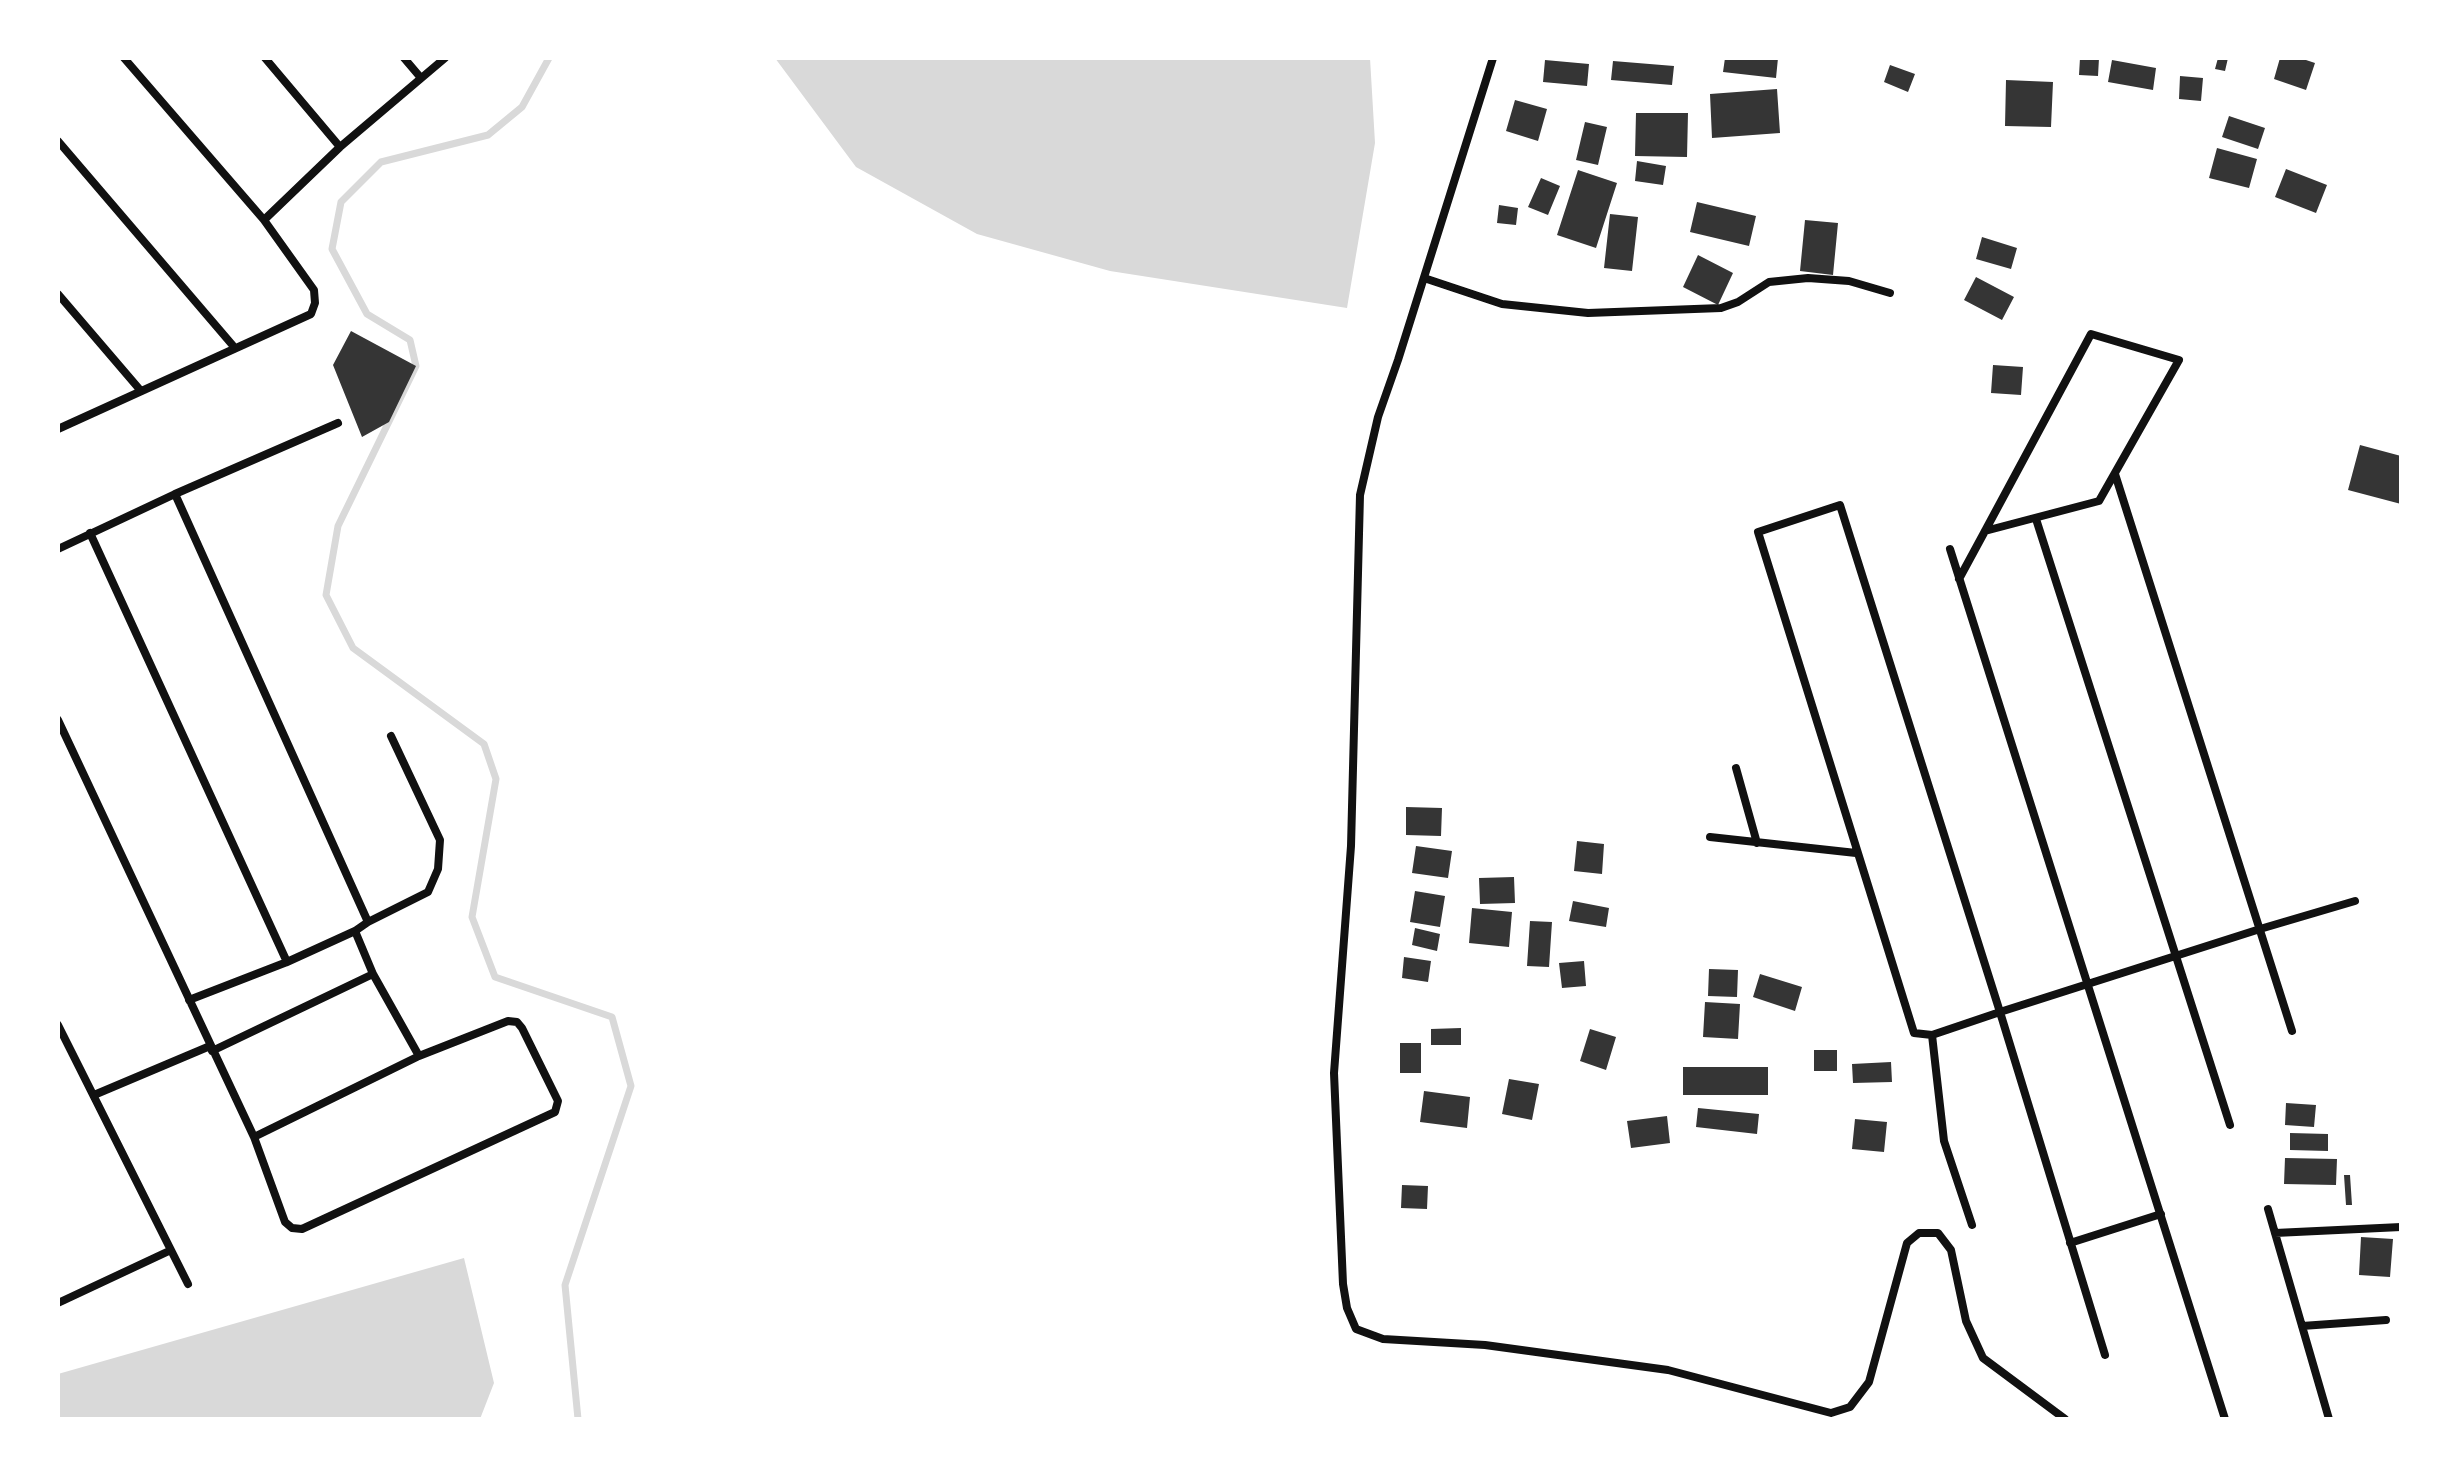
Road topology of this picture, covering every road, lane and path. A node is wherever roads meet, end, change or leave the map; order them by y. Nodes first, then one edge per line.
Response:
1 (124, 58) edge
2 (265, 58) edge
3 (404, 58) edge
4 (445, 58) edge
5 (1493, 58) edge
6 (421, 78) junction
7 (58, 141) edge
8 (340, 147) junction
9 (264, 220) junction
10 (1424, 278) junction
11 (1890, 293) dead end
12 (58, 294) edge
13 (235, 348) junction
14 (141, 391) junction
15 (338, 423) dead end
16 (58, 429) edge
17 (2115, 474) junction
18 (175, 494) junction
19 (2036, 519) junction
20 (1985, 531) junction
21 (90, 533) junction
22 (58, 549) edge
23 (1950, 549) dead end
24 (1959, 579) junction
25 (58, 720) edge
26 (391, 736) dead end
27 (1736, 768) dead end
28 (1710, 837) dead end
29 (1757, 843) junction
30 (1856, 853) junction
31 (2355, 901) dead end
32 (368, 922) junction
33 (2260, 929) junction
34 (355, 931) junction
35 (2175, 956) junction
36 (287, 962) junction
37 (373, 974) junction
38 (2088, 984) junction
39 (189, 1000) junction
40 (2000, 1012) junction
41 (58, 1025) edge
42 (2292, 1031) dead end
43 (1932, 1035) junction
44 (211, 1048) junction
45 (419, 1056) junction
46 (94, 1095) junction
47 (2230, 1125) dead end
48 (254, 1137) junction
49 (2268, 1209) dead end
50 (2161, 1214) junction
51 (1972, 1225) dead end
52 (2401, 1227) edge
53 (2275, 1233) junction
54 (2070, 1243) junction
55 (169, 1251) junction
56 (188, 1284) dead end
57 (58, 1303) edge
58 (2386, 1320) dead end
59 (2302, 1326) junction
60 (2105, 1355) dead end
61 (2065, 1419) edge
62 (2225, 1419) edge
63 (2329, 1419) edge

1 - 9 street
2 - 8 street
3 - 6 street
4 - 6 street
5 - 10 street
6 - 8 street
7 - 13 street
8 - 9 street
9 - 13 street
10 - 11 street
10 - 61 street
12 - 14 street
13 - 14 street
14 - 16 street
15 - 18 street
17 - 19 street
17 - 20 street
17 - 33 street
18 - 21 street
18 - 32 street
19 - 20 street
19 - 35 street
20 - 24 street
21 - 22 street
21 - 36 street
23 - 24 street
24 - 38 street
25 - 39 street
26 - 32 street
27 - 29 street
28 - 29 street
29 - 30 street
30 - 40 street
30 - 43 street
31 - 33 street
32 - 34 street
33 - 35 street
33 - 42 street
34 - 36 street
34 - 37 street
35 - 38 street
35 - 47 street
36 - 39 street
37 - 44 street
37 - 45 street
38 - 40 street
38 - 50 street
39 - 44 street
40 - 43 street
40 - 54 street
41 - 46 street
43 - 51 street
44 - 46 street
44 - 48 street
45 - 48 street
45 - 48 street
46 - 55 street
49 - 53 street
50 - 54 street
50 - 62 street
52 - 53 street
53 - 59 street
54 - 60 street
55 - 56 street
55 - 57 street
58 - 59 street
59 - 63 street

